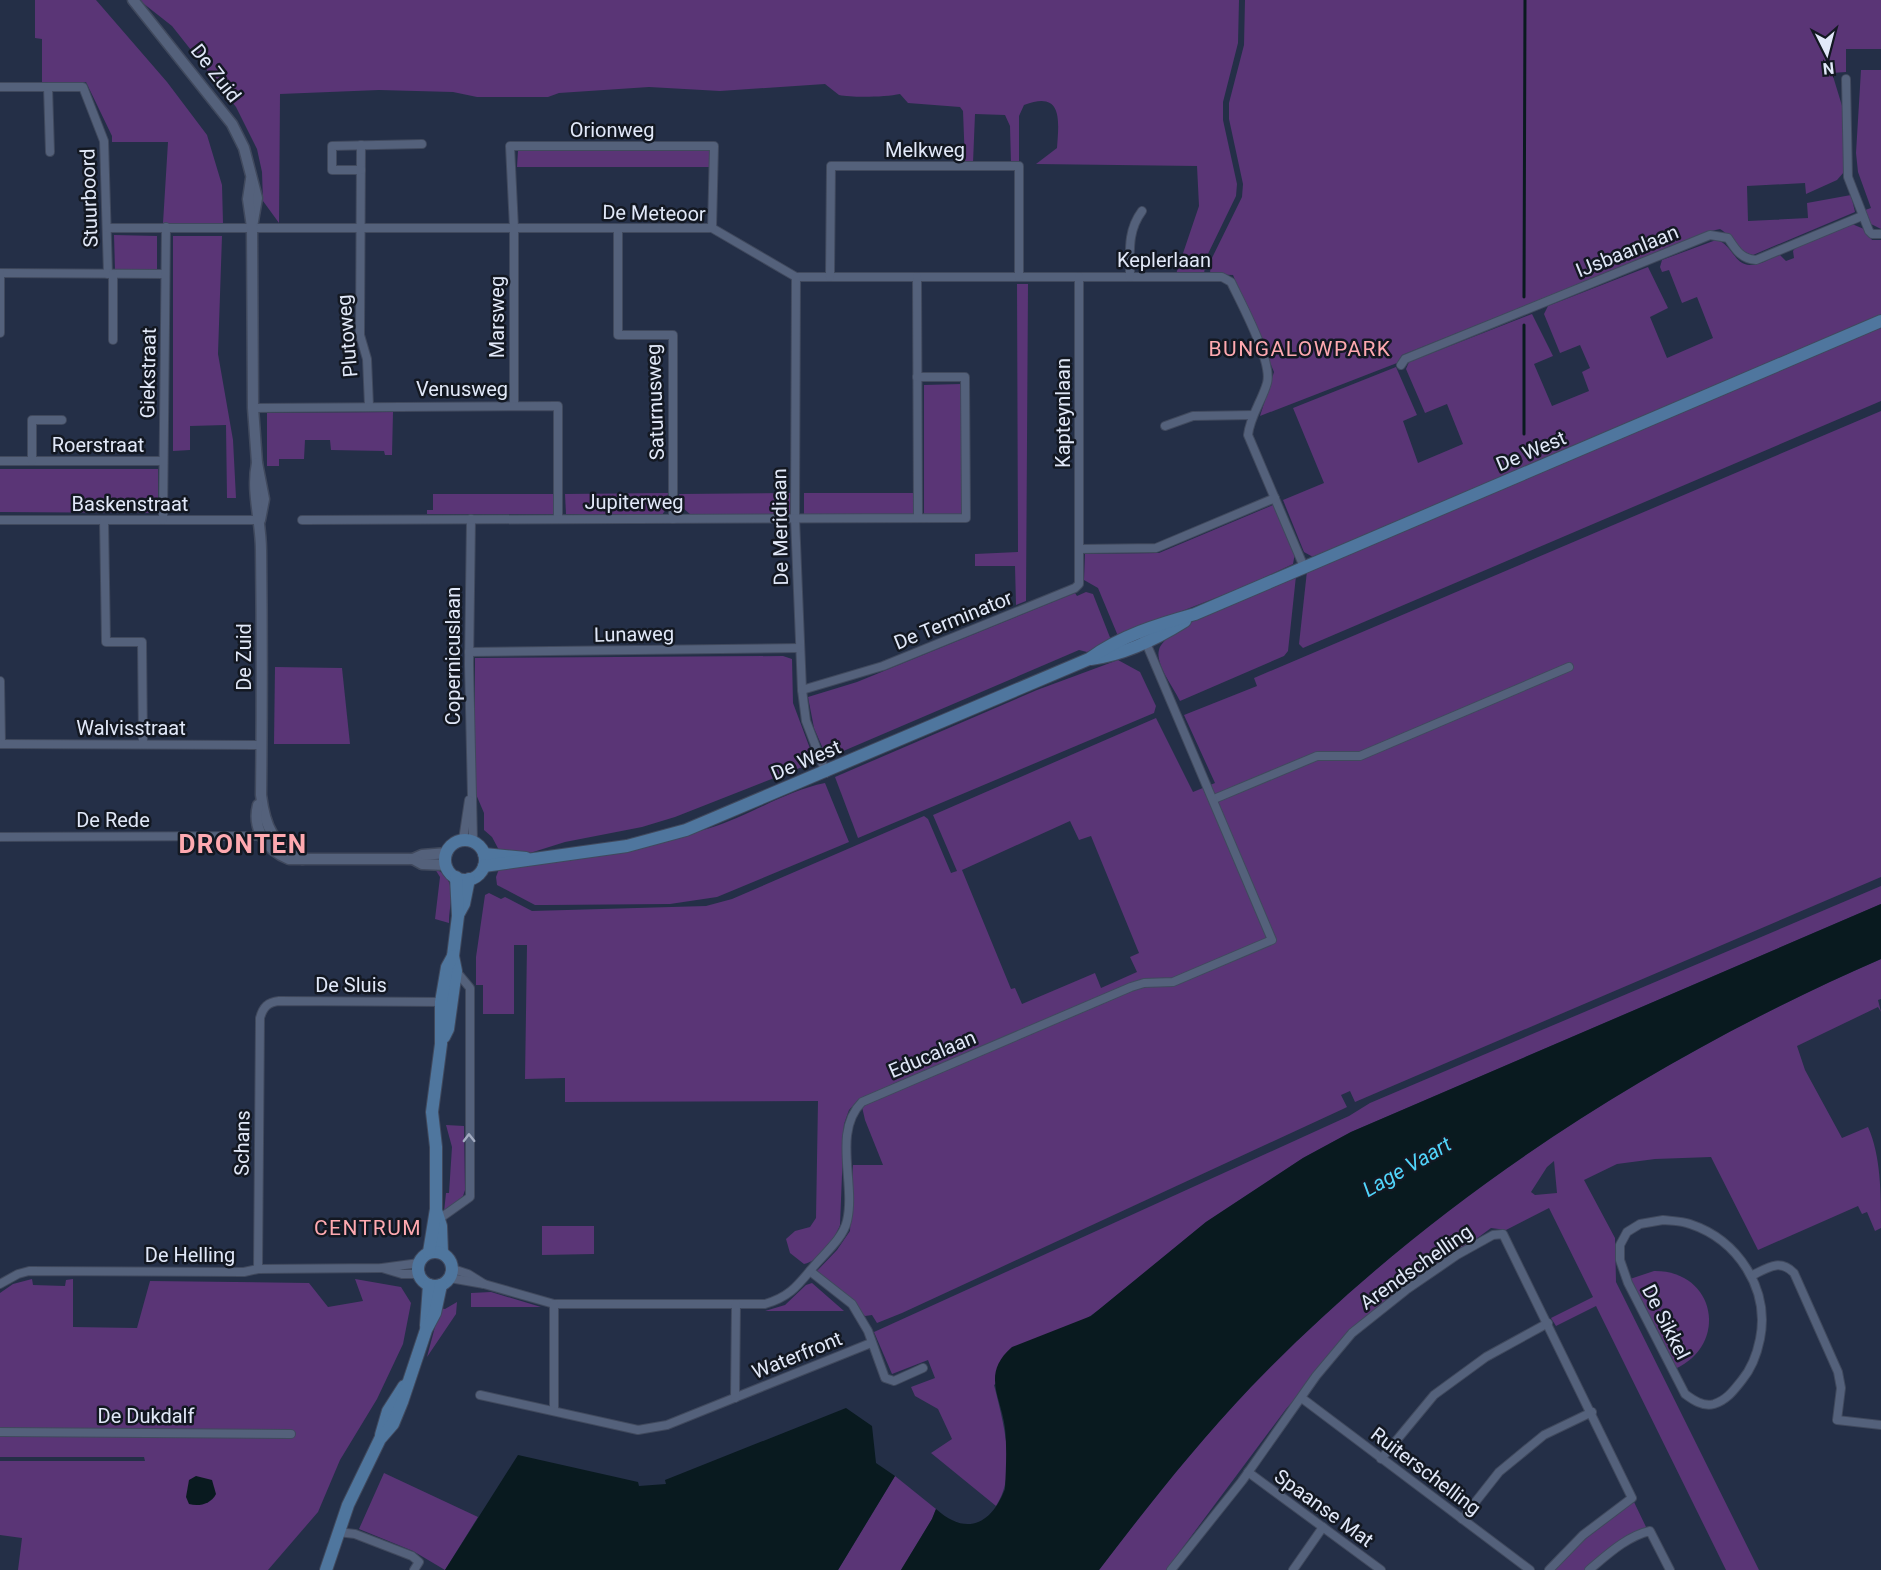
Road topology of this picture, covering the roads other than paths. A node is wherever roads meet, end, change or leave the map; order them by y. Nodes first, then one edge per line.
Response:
1 (133, 0) edge
2 (1846, 79) dead end
3 (0, 87) edge
4 (48, 87) junction
5 (422, 144) dead end
6 (361, 146) junction
7 (50, 152) dead end
8 (361, 170) junction
9 (1142, 211) dead end
10 (1862, 216) junction
11 (166, 227) junction
12 (252, 227) junction
13 (359, 227) junction
14 (107, 228) junction
15 (514, 228) junction
16 (618, 228) junction
17 (712, 228) junction
18 (1881, 234) edge
19 (0, 273) edge
20 (111, 274) junction
21 (165, 274) junction
22 (796, 277) junction
23 (830, 277) junction
24 (917, 277) junction
25 (1018, 277) junction
26 (1079, 277) junction
27 (1130, 277) junction
28 (1881, 321) edge
29 (0, 333) edge
30 (113, 340) dead end
31 (1401, 365) dead end
32 (917, 377) junction
33 (369, 406) junction
34 (514, 406) junction
35 (253, 408) junction
36 (1253, 415) junction
37 (62, 420) dead end
38 (1165, 426) dead end
39 (0, 461) edge
40 (32, 461) junction
41 (163, 461) junction
42 (1275, 498) junction
43 (795, 518) junction
44 (918, 518) junction
45 (471, 519) junction
46 (558, 519) junction
47 (673, 519) junction
48 (0, 520) edge
49 (104, 520) junction
50 (163, 520) junction
51 (260, 520) junction
52 (303, 520) dead end
53 (1080, 549) junction
54 (1304, 567) junction
55 (1144, 636) junction
56 (800, 648) junction
57 (469, 652) junction
58 (1569, 667) dead end
59 (0, 681) edge
60 (802, 690) junction
61 (1, 744) edge
62 (143, 744) junction
63 (262, 745) junction
64 (826, 773) junction
65 (261, 795) junction
66 (1214, 799) junction
67 (0, 837) edge
68 (256, 837) junction
69 (468, 841) junction
70 (303, 859) junction
71 (446, 859) junction
72 (484, 860) junction
73 (463, 878) junction
74 (453, 956) junction
75 (456, 971) junction
76 (446, 1002) junction
77 (260, 1018) joint
78 (437, 1214) junction
79 (436, 1252) junction
80 (258, 1269) junction
81 (419, 1269) junction
82 (810, 1270) junction
83 (1753, 1275) junction
84 (443, 1279) junction
85 (0, 1284) edge
86 (554, 1304) junction
87 (736, 1304) junction
88 (1548, 1323) junction
89 (871, 1343) junction
90 (923, 1368) dead end
91 (480, 1395) dead end
92 (735, 1398) junction
93 (1303, 1399) junction
94 (554, 1410) junction
95 (1592, 1412) junction
96 (1881, 1425) edge
97 (0, 1432) edge
98 (291, 1434) dead end
99 (1381, 1459) junction
100 (1248, 1472) junction
101 (1462, 1519) junction
102 (1323, 1527) junction
103 (338, 1532) junction
104 (326, 1570) edge
105 (414, 1570) edge
106 (1171, 1570) edge
107 (1293, 1570) edge
108 (1381, 1570) edge
109 (1530, 1570) edge
110 (1549, 1570) edge
111 (1589, 1570) edge
112 (1670, 1570) edge

1 - 12 street, De Zuid
2 - 10 street
3 - 4 street
4 - 7 street
4 - 14 street, Stuurboord
5 - 6 street
6 - 8 street, Plutoweg
6 - 8 street
8 - 13 street, Plutoweg
9 - 27 street
10 - 18 street
10 - 31 street, IJsbaanlaan
11 - 12 street, De Meteoor
11 - 14 street
11 - 21 street, Giekstraat
12 - 13 street, De Meteoor
12 - 35 street, De Zuid
13 - 15 street, De Meteoor
13 - 33 street, Plutoweg
14 - 20 street, Stuurboord
15 - 16 street, De Meteoor
15 - 17 street, Orionweg
15 - 34 street, Marsweg
16 - 17 street, De Meteoor
16 - 47 street, Saturnusweg
17 - 22 street, De Meteoor
19 - 20 street
19 - 29 street
20 - 21 street
20 - 30 street, Stuurboord
21 - 41 street, Giekstraat
22 - 23 street
22 - 43 street, De Meridiaan
23 - 24 street
23 - 25 street, Melkweg
24 - 25 street
24 - 32 street
25 - 26 street
26 - 27 street, Keplerlaan
26 - 53 street, Kapteynlaan
27 - 36 street, Keplerlaan
28 - 54 main road, De West
32 - 44 street
32 - 44 street, Jupiterweg
33 - 34 street, Venusweg
33 - 35 street, Venusweg
34 - 46 street, Venusweg
35 - 51 street, De Zuid
36 - 38 street
36 - 42 street, Keplerlaan
37 - 40 street, Roerstraat
39 - 40 street, Roerstraat
40 - 41 street, Roerstraat
41 - 50 street, Giekstraat
42 - 53 street
42 - 54 street, Keplerlaan
43 - 44 street, Jupiterweg
43 - 47 street, Jupiterweg
43 - 56 street, De Meridiaan
45 - 46 street, Jupiterweg
45 - 52 street, Jupiterweg
45 - 57 street, Copernicuslaan
46 - 47 street, Jupiterweg
48 - 49 street, Baskenstraat
49 - 50 street, Baskenstraat
49 - 62 street
50 - 51 street, Baskenstraat
51 - 63 street, De Zuid
53 - 60 street, De Terminator
54 - 55 main road, De West
55 - 64 main road, De West
55 - 66 street, Educalaan
56 - 57 street, Lunaweg
56 - 60 street, De Meridiaan
57 - 69 street, Copernicuslaan
58 - 66 street
59 - 61 street
60 - 64 street, De Meridiaan
61 - 62 street, Walvisstraat
62 - 63 street, Walvisstraat
63 - 65 street, De Zuid
64 - 72 main road, De West
65 - 68 street, De Zuid
65 - 70 street, De Zuid
66 - 82 street, Educalaan
67 - 68 street, De Rede
68 - 70 street
69 - 71 main road
69 - 72 main road
70 - 71 street
71 - 73 main road
72 - 73 main road
73 - 74 main road
74 - 75 main road
74 - 76 main road
75 - 76 main road
78 -> 75 street
76 - 77 street, De Sluis
76 - 78 main road
77 - 80 street, Schans
78 - 79 main road
79 - 81 main road
79 - 84 main road
80 - 81 street, De Helling
80 - 85 street, De Helling
81 - 84 main road
82 - 87 street, Educalaan
82 - 89 street
83 - 83 street, De Sikkel
83 - 96 street
84 - 86 street, Educalaan
84 - 103 main road
86 - 87 street, Educalaan
86 - 94 street
87 - 92 street, Waterfront
88 - 93 street, Arendschelling
88 - 95 street, Arendschelling
88 - 99 street
89 - 90 street
89 - 92 street, Waterfront
91 - 94 street, Waterfront
92 - 94 street, Waterfront
93 - 99 street, Ruiterschelling
93 - 100 street, Arendschelling
95 - 101 street
95 - 110 street, Arendschelling
97 - 98 street, De Dukdalf
99 - 101 street, Ruiterschelling
100 - 102 street, Spaanse Mat
100 - 106 street, Arendschelling
101 - 109 street, Ruiterschelling
102 - 107 street
102 - 108 street, Spaanse Mat
103 - 104 main road
103 - 105 street
111 - 112 street

